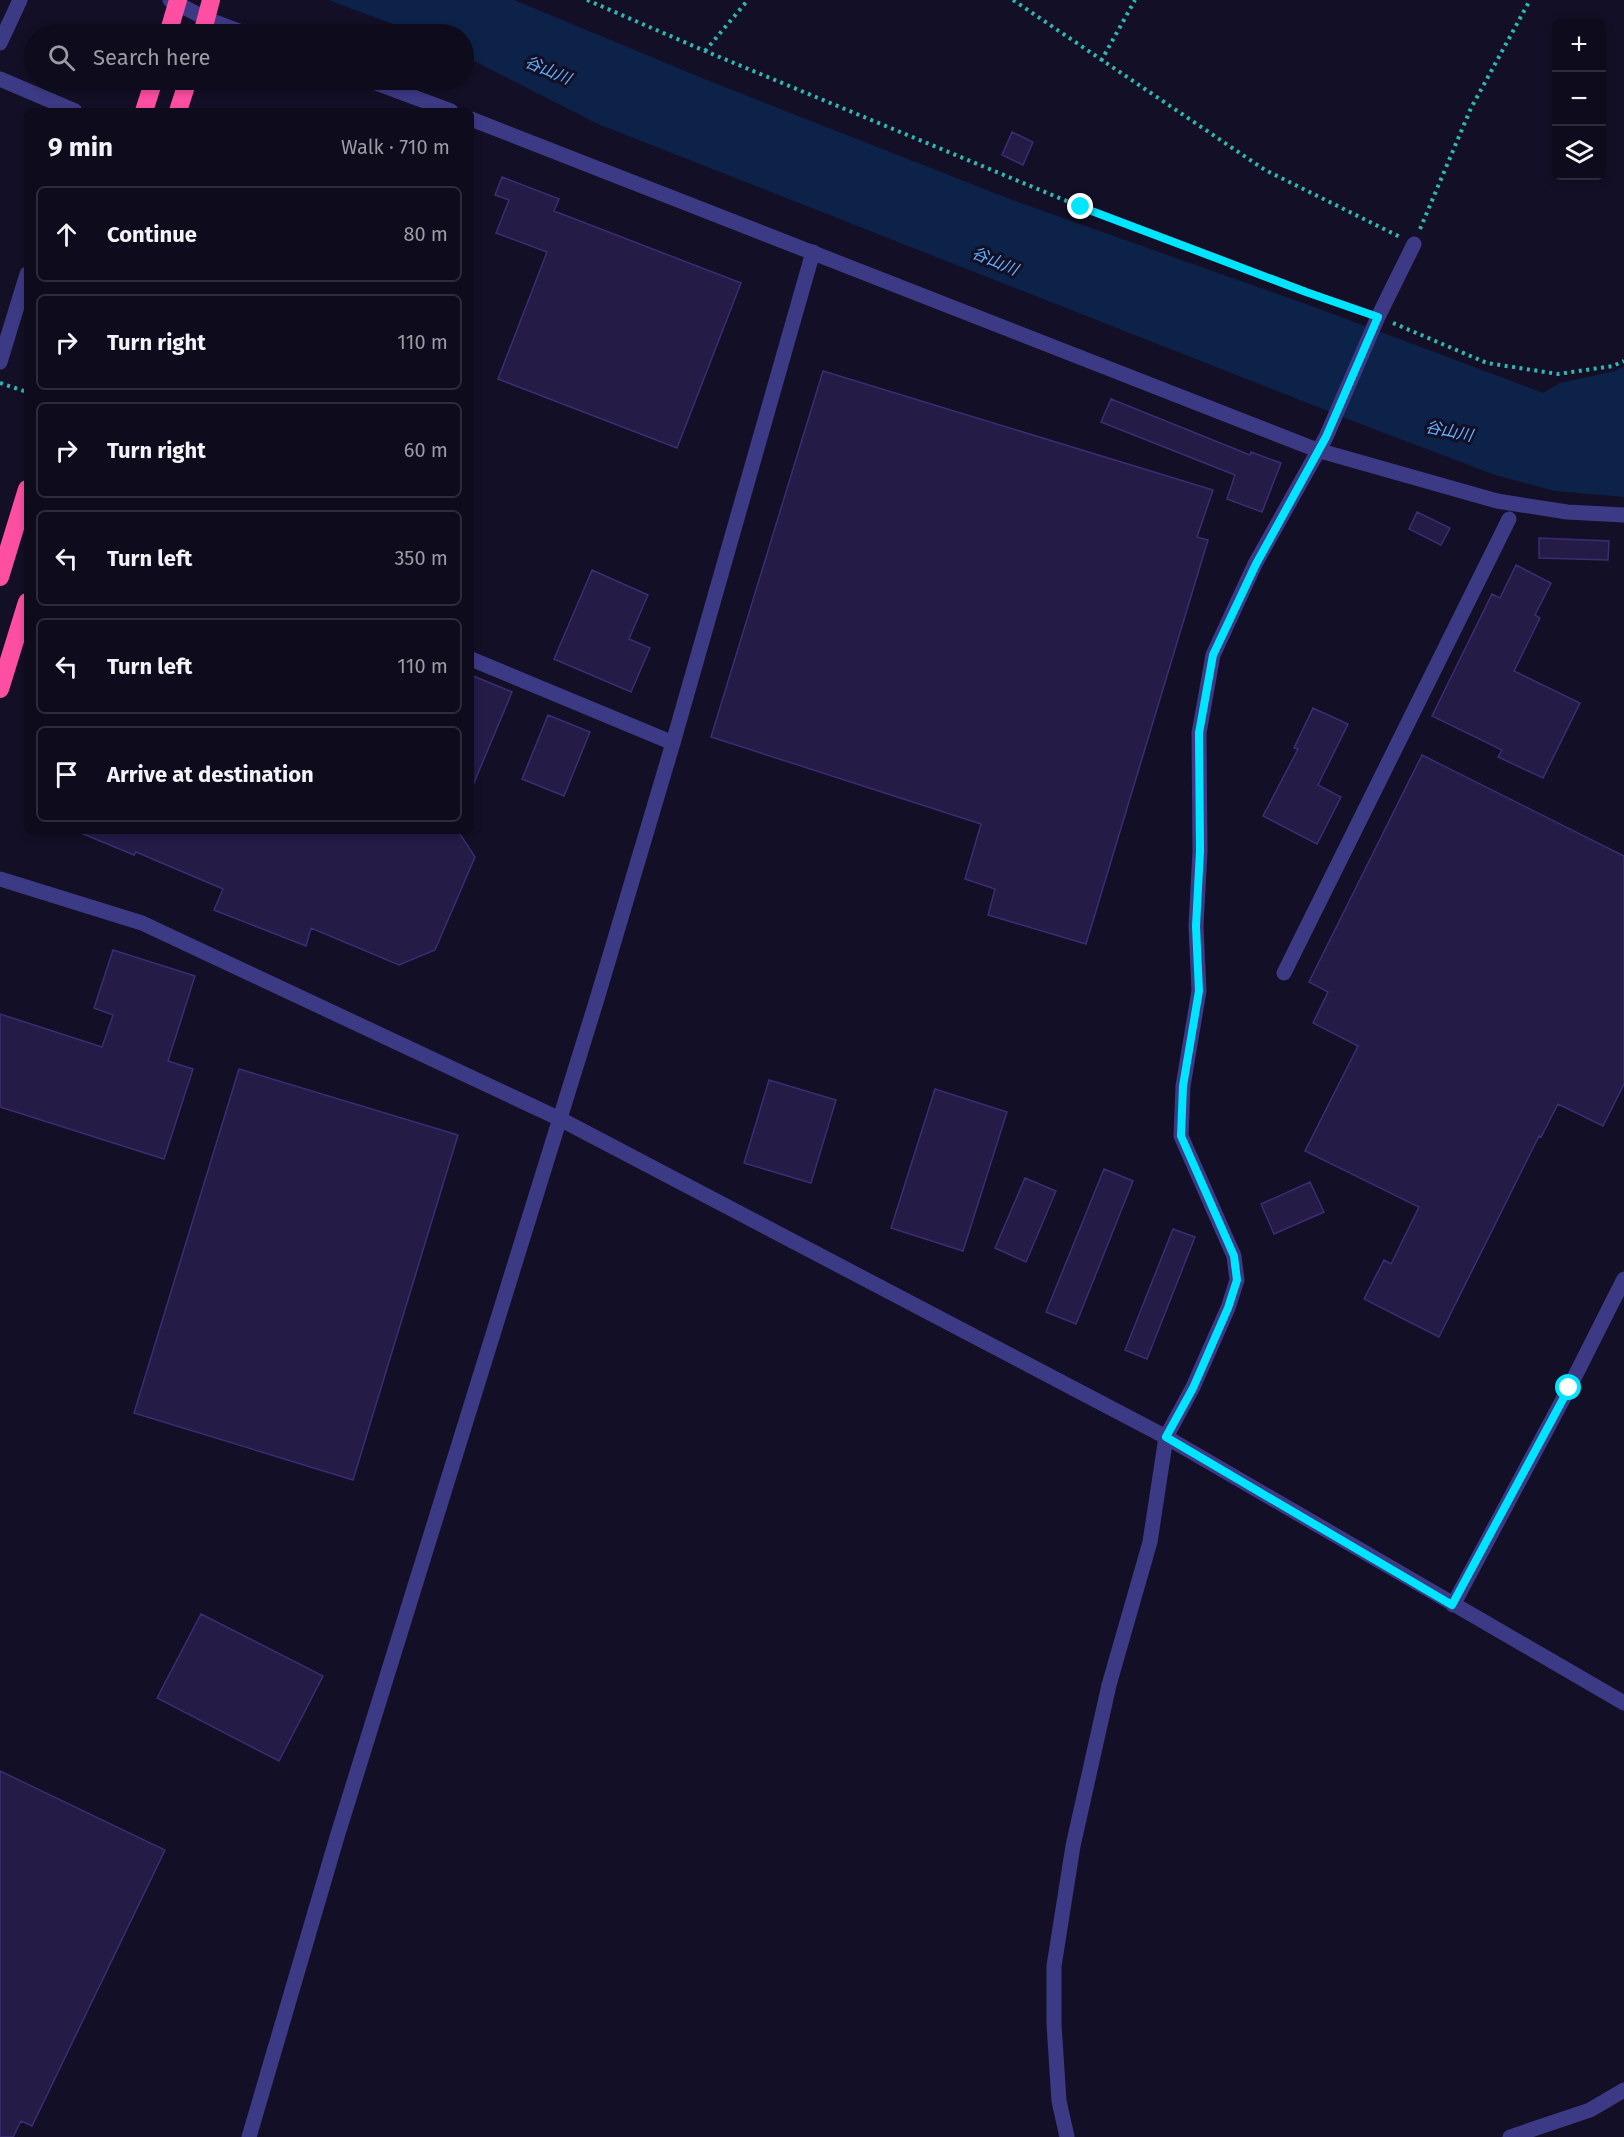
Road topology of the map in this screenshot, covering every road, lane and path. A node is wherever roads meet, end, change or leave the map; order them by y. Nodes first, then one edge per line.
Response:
1 (20, 0) edge
2 (212, 0) edge
3 (587, 0) edge
4 (748, 0) edge
5 (1013, 0) edge
6 (1135, 0) edge
7 (1530, 0) edge
8 (175, 1) edge
9 (170, 24) edge
10 (201, 24) edge
11 (205, 24) edge
12 (0, 43) edge
13 (705, 51) junction
14 (1101, 61) junction
15 (0, 79) edge
16 (24, 89) edge
17 (26, 90) edge
18 (151, 90) edge
19 (185, 90) edge
20 (395, 90) edge
21 (68, 108) edge
22 (145, 108) edge
23 (179, 108) edge
24 (443, 108) edge
25 (474, 120) edge
26 (1414, 244) junction
27 (813, 252) junction
28 (24, 284) edge
29 (1378, 317) junction
30 (1624, 361) edge
31 (0, 362) edge
32 (0, 383) edge
33 (24, 391) edge
34 (1317, 450) junction
35 (24, 499) edge
36 (1624, 515) edge
37 (1509, 519) dead end
38 (0, 577) edge
39 (24, 612) edge
40 (474, 660) edge
41 (0, 689) edge
42 (673, 743) junction
43 (0, 879) edge
44 (1284, 973) dead end
45 (560, 1119) junction
46 (1624, 1279) edge
47 (1166, 1437) junction
48 (1452, 1605) junction
49 (1624, 1703) edge
50 (1624, 2090) edge
51 (249, 2137) edge
52 (1067, 2137) edge
53 (1510, 2137) edge

1 - 12 street
2 - 11 highway
3 - 13 path
4 - 13 path
5 - 14 path
6 - 14 path
7 - 26 path
8 - 9 highway
8 - 10 street
13 - 29 path
14 - 26 path
15 - 16 street
17 - 21 street
18 - 22 highway
19 - 23 highway
20 - 24 street
25 - 27 street
26 - 29 street
27 - 34 street
27 - 42 street
28 - 31 street
29 - 30 path
29 - 34 street
32 - 33 path
34 - 36 street
34 - 47 street
35 - 38 highway
37 - 44 street
39 - 41 highway
40 - 42 street
42 - 45 street
43 - 45 street
45 - 47 street
45 - 51 street
46 - 48 street
47 - 48 street
47 - 52 street
48 - 49 street
50 - 53 street

